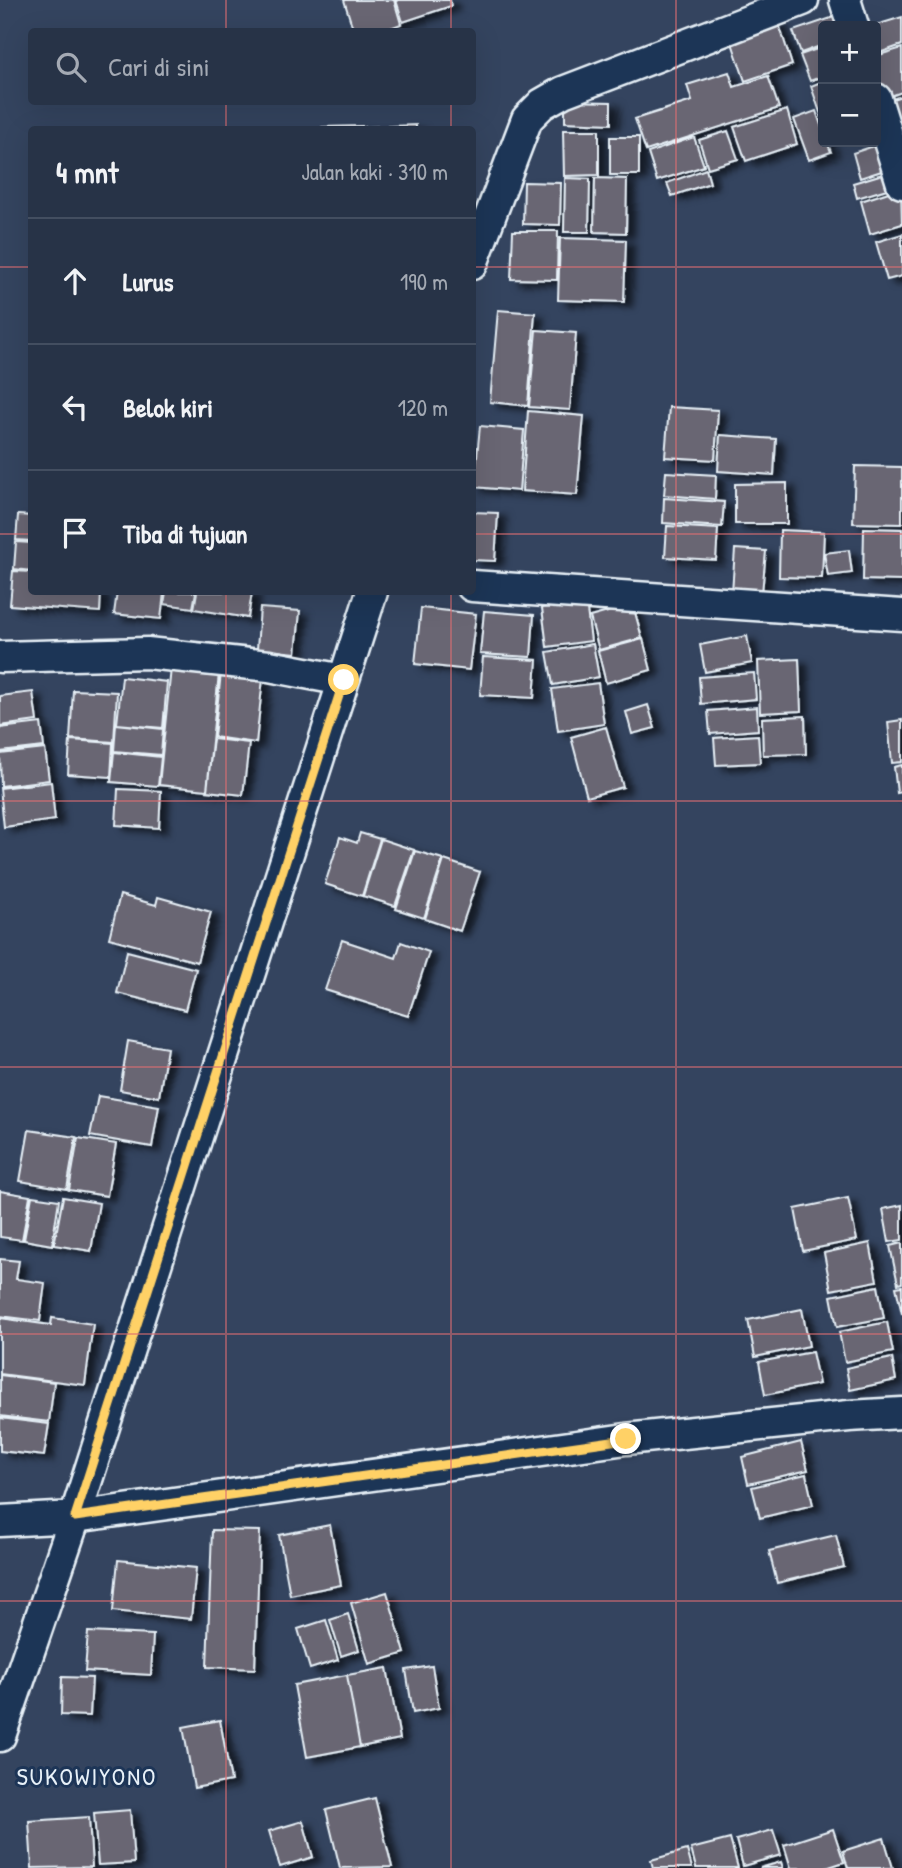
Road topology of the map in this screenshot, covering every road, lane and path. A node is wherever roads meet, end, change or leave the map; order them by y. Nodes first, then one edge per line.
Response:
1 (803, 0) edge
2 (845, 0) edge
3 (851, 21) edge
4 (881, 115) edge
5 (902, 183) edge
6 (476, 253) edge
7 (476, 586) edge
8 (371, 595) edge
9 (902, 615) edge
10 (0, 657) edge
11 (344, 680) junction
12 (902, 1413) edge
13 (75, 1517) junction
14 (0, 1521) edge
15 (0, 1736) edge

1 - 6 street
2 - 3 street
4 - 5 street
7 - 9 street
8 - 11 street
10 - 11 street
11 - 13 street
12 - 13 street
13 - 14 street
13 - 15 street

